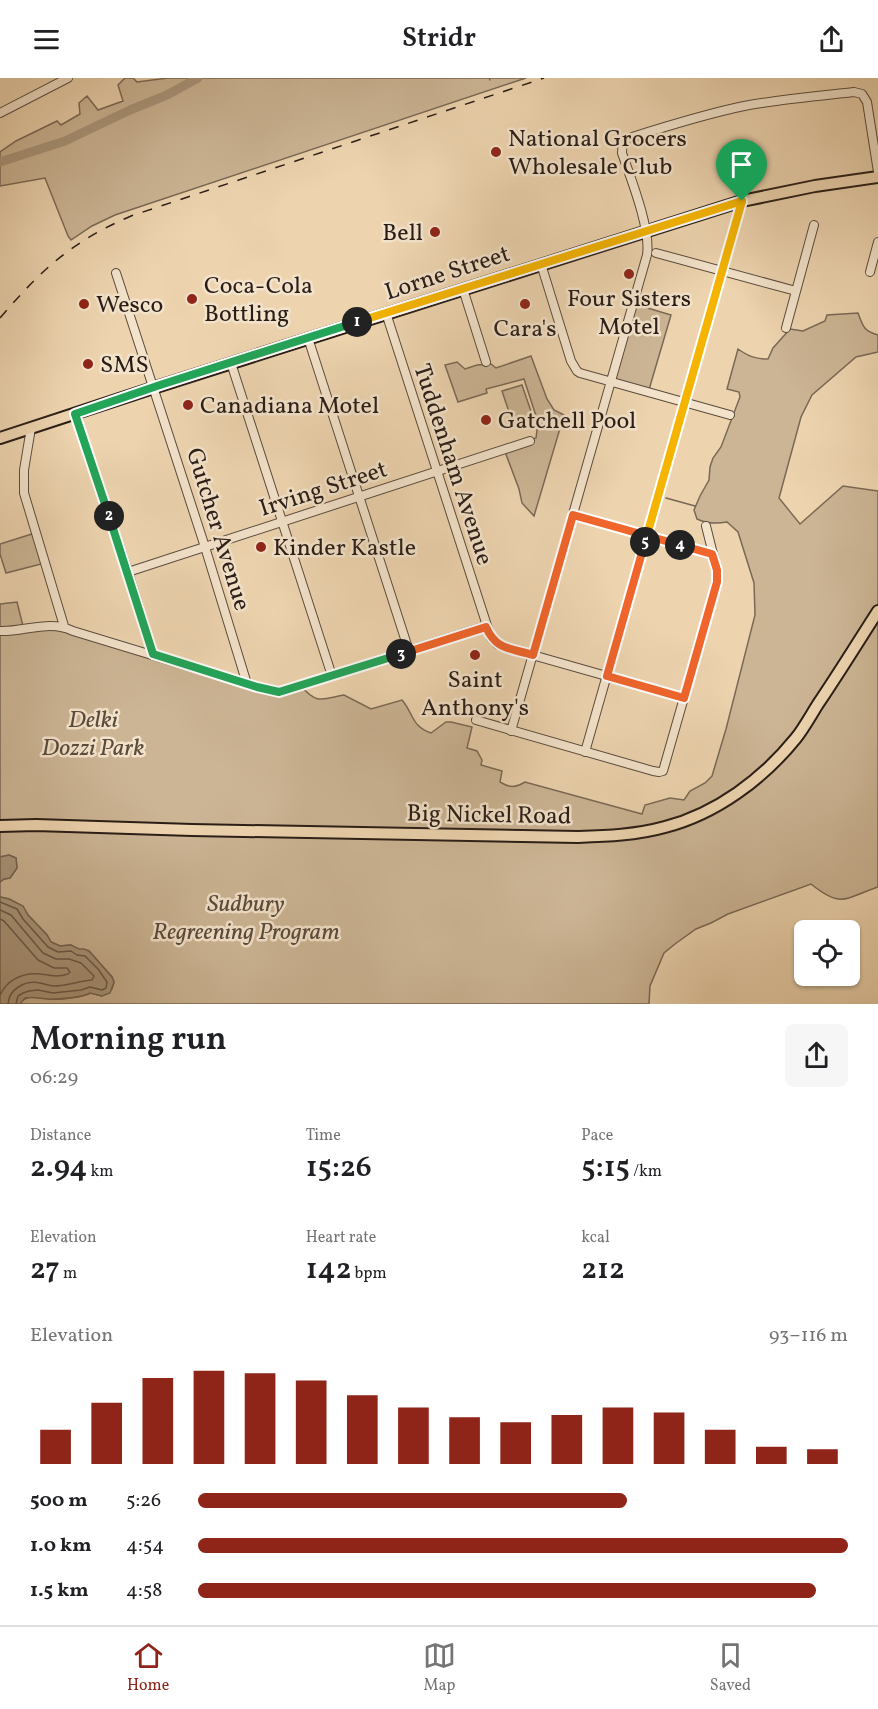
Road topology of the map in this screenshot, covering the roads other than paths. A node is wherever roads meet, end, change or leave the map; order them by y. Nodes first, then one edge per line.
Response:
1 (68, 78) edge
2 (0, 112) edge
3 (878, 172) edge
4 (878, 177) edge
5 (742, 201) junction
6 (814, 225) dead end
7 (645, 231) junction
8 (878, 242) edge
9 (656, 253) dead end
10 (541, 264) junction
11 (723, 271) junction
12 (870, 272) dead end
13 (116, 273) dead end
14 (463, 289) junction
15 (796, 291) junction
16 (386, 313) junction
17 (786, 328) dead end
18 (308, 338) junction
19 (486, 362) dead end
20 (231, 363) junction
21 (612, 383) junction
22 (153, 388) junction
23 (684, 402) junction
24 (75, 414) junction
25 (730, 415) dead end
26 (31, 428) junction
27 (0, 438) edge
28 (530, 441) dead end
29 (436, 472) junction
30 (359, 497) junction
31 (573, 515) junction
32 (282, 522) junction
33 (706, 526) dead end
34 (647, 536) junction
35 (205, 547) junction
36 (712, 554) junction
37 (128, 572) junction
38 (878, 611) edge
39 (64, 626) junction
40 (486, 627) junction
41 (0, 631) edge
42 (409, 651) junction
43 (153, 654) junction
44 (533, 655) junction
45 (332, 676) junction
46 (607, 676) junction
47 (247, 684) junction
48 (684, 698) junction
49 (476, 720) dead end
50 (512, 731) junction
51 (585, 752) junction
52 (0, 826) edge

1 - 2 street
3 - 7 street
4 - 5 main road, Lorne Street
5 - 7 main road, Lorne Street
5 - 11 street
6 - 15 street
7 - 10 main road, Lorne Street
7 - 21 street
8 - 12 street
9 - 11 street
10 - 14 main road, Lorne Street
10 - 21 street
11 - 15 street
11 - 23 street
13 - 22 street, Gutcher Avenue
14 - 16 main road, Lorne Street
14 - 19 street
15 - 17 street
16 - 18 main road, Lorne Street
16 - 29 street, Tuddenham Avenue
18 - 20 main road, Lorne Street
18 - 30 street
20 - 22 main road, Lorne Street
20 - 32 street
21 - 23 street
21 - 31 street
22 - 24 main road, Lorne Street
22 - 35 street, Gutcher Avenue
23 - 25 street
23 - 34 street
24 - 26 main road, Lorne Street
24 - 37 street
26 - 27 main road, Lorne Street
26 - 39 street
28 - 29 street, Irving Street
29 - 30 street, Irving Street
29 - 40 street, Tuddenham Avenue
30 - 32 street, Irving Street
30 - 42 street
31 - 34 street
31 - 44 street
32 - 35 street, Irving Street
32 - 45 street
33 - 36 street
34 - 36 street
34 - 46 street
35 - 37 street, Irving Street
35 - 47 street, Gutcher Avenue
36 - 48 street
37 - 43 street
38 - 52 main road, Big Nickel Road
39 - 41 street
39 - 43 street
40 - 42 street
40 - 44 street
42 - 45 street
43 - 47 street
44 - 46 street
44 - 50 street
45 - 47 street
46 - 48 street
46 - 51 street
48 - 51 street
49 - 50 street
50 - 51 street

